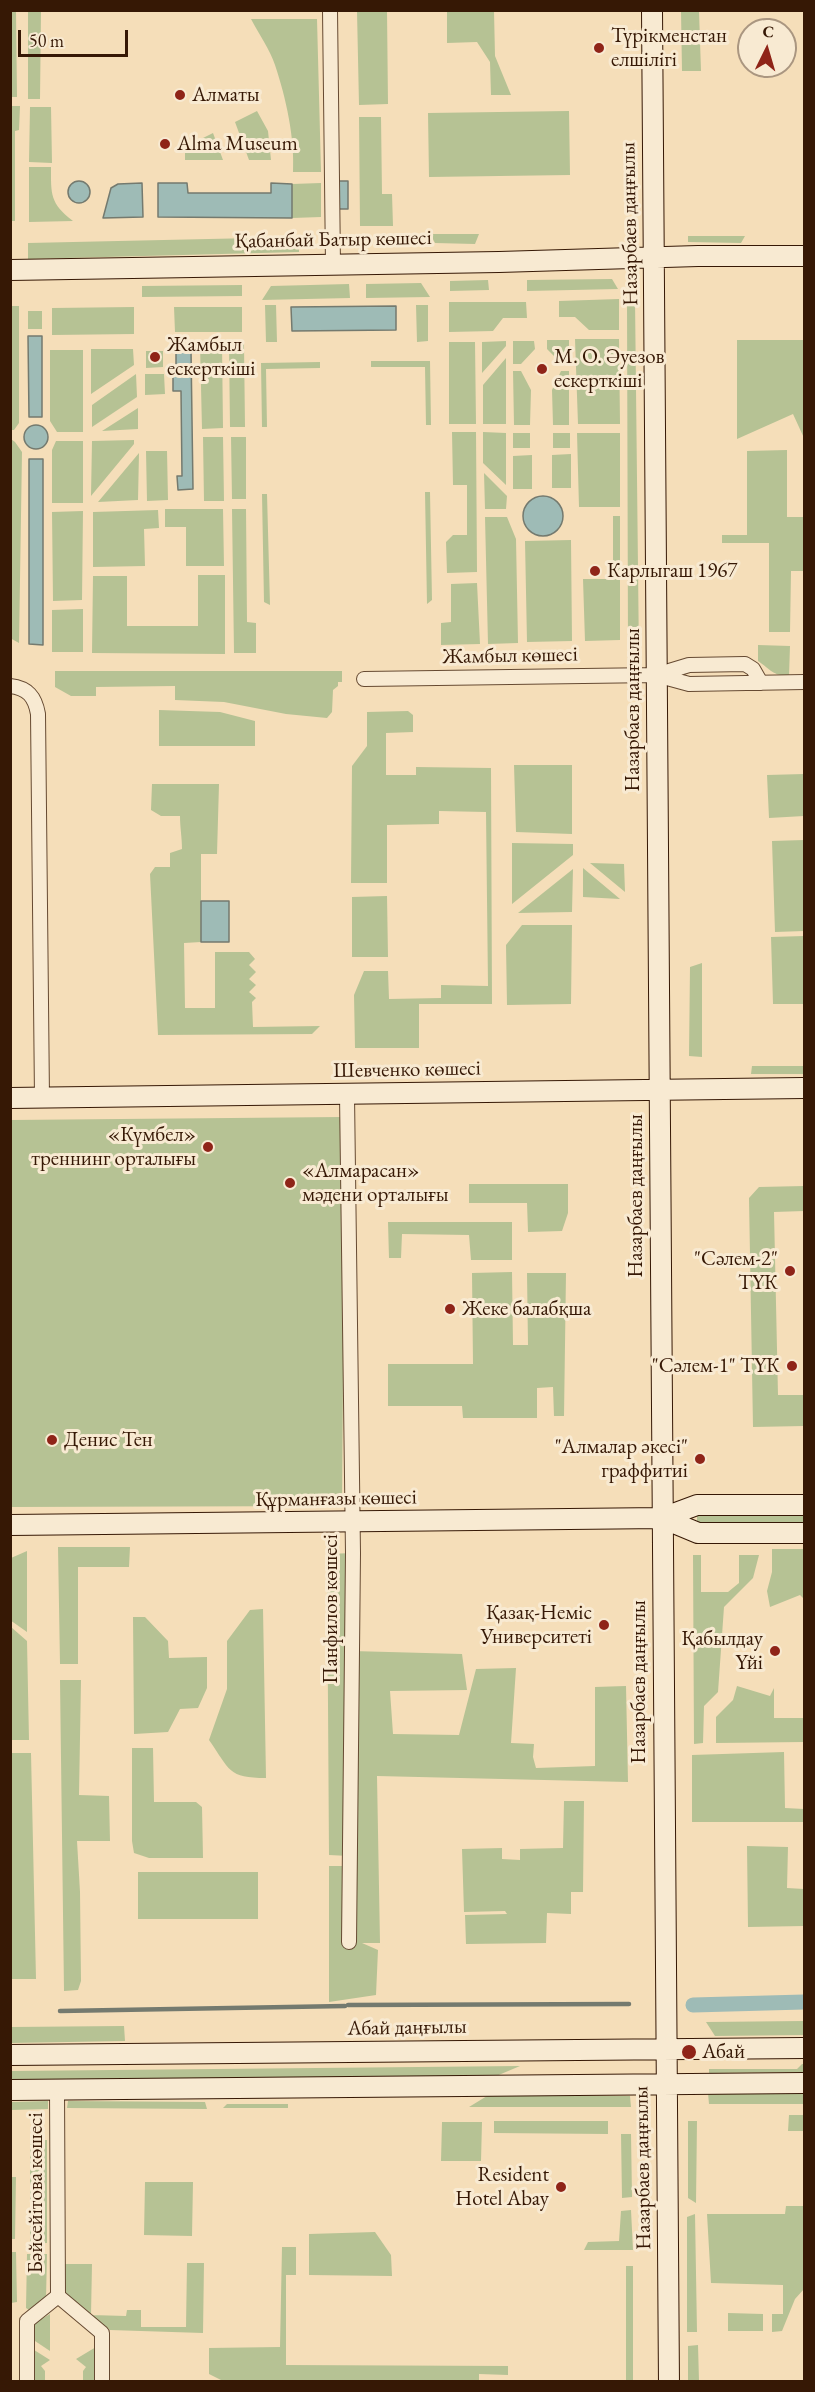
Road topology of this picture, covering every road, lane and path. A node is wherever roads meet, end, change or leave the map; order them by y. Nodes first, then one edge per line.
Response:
1 (330, 10) edge
2 (652, 10) edge
3 (804, 256) edge
4 (655, 257) junction
5 (333, 265) junction
6 (10, 270) edge
7 (656, 675) junction
8 (364, 679) dead end
9 (804, 682) edge
10 (10, 686) edge
11 (804, 1088) edge
12 (659, 1090) junction
13 (347, 1095) junction
14 (10, 1098) edge
15 (42, 1098) junction
16 (804, 1505) edge
17 (662, 1518) junction
18 (353, 1522) junction
19 (10, 1525) edge
20 (804, 1533) edge
21 (349, 1942) dead end
22 (804, 2048) edge
23 (666, 2049) junction
24 (10, 2055) edge
25 (804, 2083) edge
26 (666, 2084) junction
27 (57, 2089) junction
28 (10, 2090) edge
29 (58, 2296) junction
30 (27, 2382) edge
31 (102, 2382) edge
32 (669, 2382) edge

1 - 5 street
2 - 4 main road, Назарбаев даңғылы
3 - 4 main road
4 - 5 main road, Қабанбай Батыр көшесі
4 - 7 main road, Назарбаев даңғылы
5 - 6 main road, Қабанбай Батыр көшесі
7 - 8 street, Жамбыл көшесі
7 - 9 street, Жамбыл көшесі
7 - 12 main road, Назарбаев даңғылы
10 - 15 street
11 - 12 main road, Шевченко көшесі
12 - 13 main road, Шевченко көшесі
12 - 17 main road, Назарбаев даңғылы
13 - 15 main road, Шевченко көшесі
13 - 18 street, Панфилов көшесі
14 - 15 main road, Шевченко көшесі
16 - 17 main road, Құрманғазы көшесі
17 - 18 main road, Құрманғазы көшесі
17 - 20 main road, Құрманғазы көшесі
17 - 23 main road, Назарбаев даңғылы
18 - 19 main road, Құрманғазы көшесі
18 - 21 street, Панфилов көшесі
22 - 23 main road, Абай даңғылы
23 - 24 main road, Абай даңғылы
23 - 26 main road, Назарбаев даңғылы
25 - 26 main road
26 - 27 main road
26 - 32 main road, Назарбаев даңғылы
27 - 28 main road
27 - 29 street, Бәйсейітова көшесі
29 - 30 street, Бәйсейітова көшесі
29 - 31 street, Бәйсейітова көшесі

